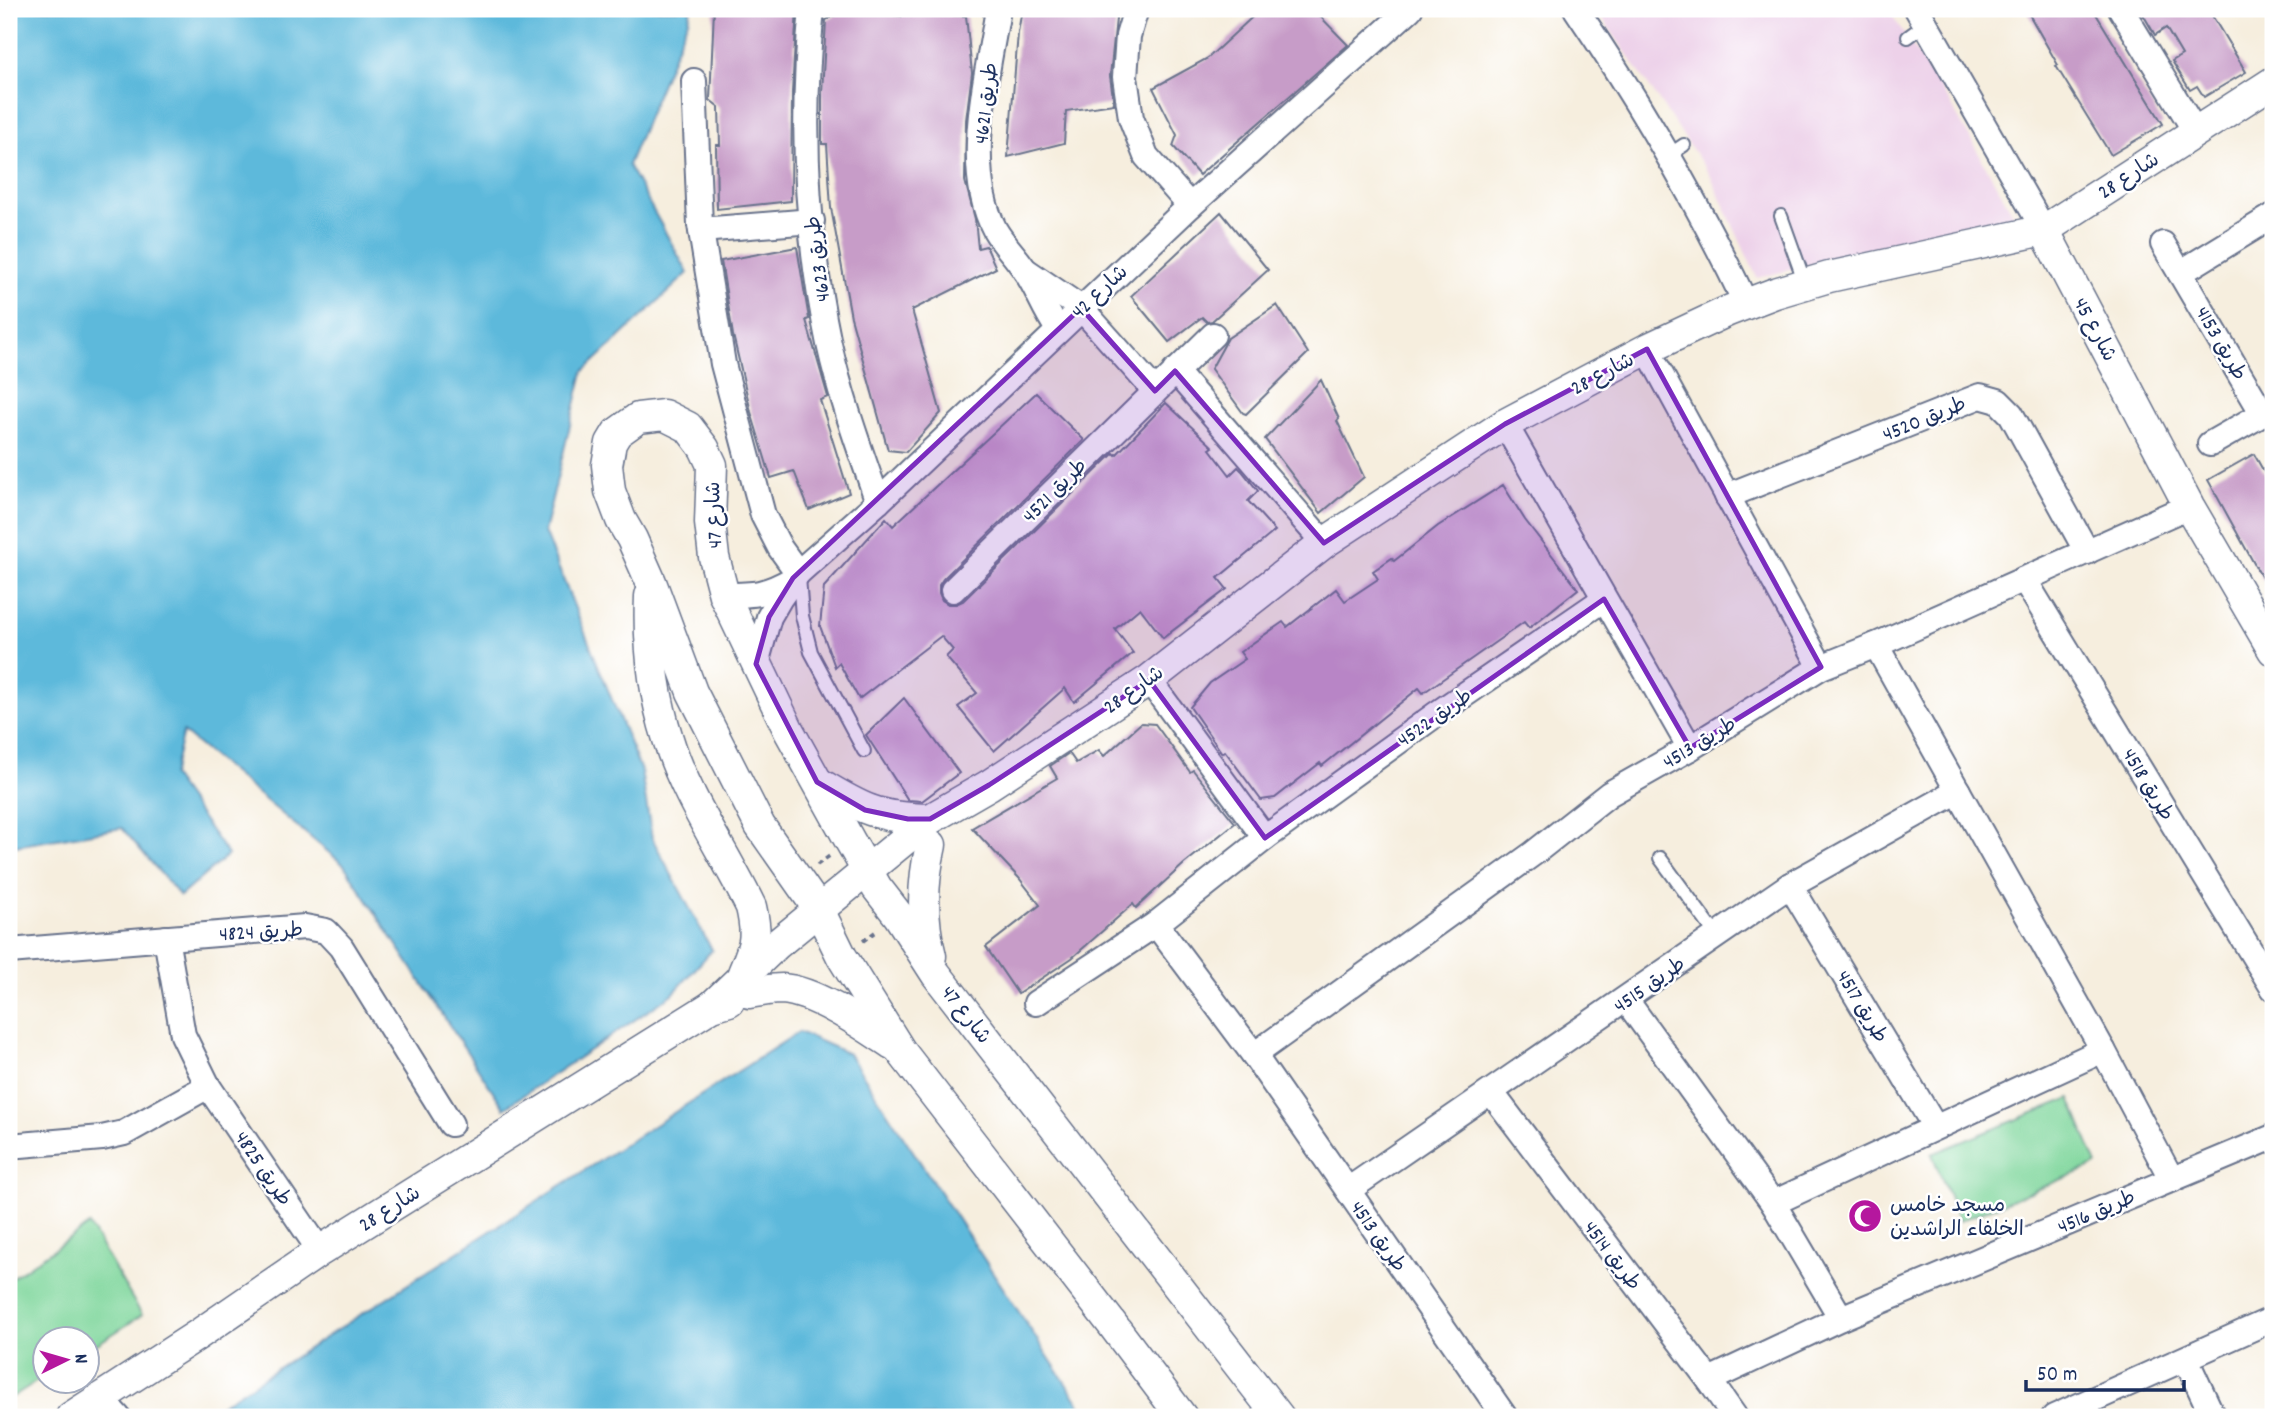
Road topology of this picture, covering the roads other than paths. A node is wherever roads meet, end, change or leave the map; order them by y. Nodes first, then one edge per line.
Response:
1 (812, 9) edge
2 (998, 9) edge
3 (1136, 9) edge
4 (1410, 9) edge
5 (1576, 9) edge
6 (2121, 9) edge
7 (1917, 23) edge
8 (694, 81) dead end
9 (2273, 82) edge
10 (2195, 131) junction
11 (1190, 206) junction
12 (1781, 216) dead end
13 (2273, 216) edge
14 (812, 221) junction
15 (701, 230) junction
16 (2044, 230) junction
17 (2164, 244) dead end
18 (1024, 269) junction
19 (2180, 273) junction
20 (1805, 283) junction
21 (1746, 304) junction
22 (1081, 307) junction
23 (1058, 329) junction
24 (1213, 335) dead end
25 (1647, 349) junction
26 (1175, 371) junction
27 (1155, 391) junction
28 (2268, 411) edge
29 (1505, 424) junction
30 (2210, 444) dead end
31 (1727, 496) junction
32 (878, 502) junction
33 (2189, 506) junction
34 (1324, 542) junction
35 (2087, 552) junction
36 (796, 576) junction
37 (2024, 579) junction
38 (651, 582) junction
39 (953, 590) dead end
40 (724, 595) junction
41 (1604, 598) junction
42 (1876, 645) junction
43 (2273, 650) edge
44 (756, 664) junction
45 (1821, 667) junction
46 (1149, 680) junction
47 (1690, 748) junction
48 (864, 751) dead end
49 (817, 782) junction
50 (1958, 791) junction
51 (930, 832) junction
52 (1265, 838) junction
53 (1660, 859) dead end
54 (872, 878) junction
55 (1790, 885) junction
56 (823, 919) junction
57 (1156, 924) junction
58 (1717, 936) junction
59 (166, 938) junction
60 (9, 951) edge
61 (936, 974) junction
62 (745, 984) junction
63 (2273, 988) edge
64 (1626, 999) junction
65 (1036, 1003) dead end
66 (900, 1050) junction
67 (2103, 1050) junction
68 (1254, 1055) junction
69 (208, 1086) junction
70 (1491, 1092) junction
71 (451, 1124) dead end
72 (1935, 1127) junction
73 (2273, 1137) edge
74 (9, 1146) edge
75 (2172, 1180) junction
76 (1348, 1190) junction
77 (1773, 1203) junction
78 (320, 1251) junction
79 (1841, 1318) junction
80 (2273, 1319) edge
81 (2186, 1359) junction
82 (1709, 1380) junction
83 (109, 1407) edge
84 (71, 1417) edge
85 (1181, 1417) edge
86 (1279, 1417) edge
87 (1504, 1417) edge
88 (1735, 1417) edge
89 (2054, 1417) edge
90 (2213, 1417) edge

1 - 14 street, طريق 4623
2 - 18 street, طريق 4621
3 - 11 street
4 - 11 street, شارع 42
5 - 21 street
6 - 10 street
7 - 16 street, شارع 45
8 - 15 street
9 - 10 street, شارع 28
10 - 16 street, شارع 28
11 - 22 street, شارع 42
12 - 20 lane
13 - 19 street
14 - 15 street
14 - 32 street, طريق 4623
15 - 36 street
16 - 20 street, شارع 28
16 - 33 street, شارع 45
17 - 19 street, طريق 4153
18 - 22 street, طريق 4621
18 - 23 street, طريق 4621
19 - 28 street, طريق 4153
20 - 21 street, شارع 28
21 - 25 street, شارع 28
22 - 23 street, شارع 42
22 - 27 street
23 - 32 street, شارع 42
24 - 26 street, طريق 4521
25 - 29 street, شارع 28
25 - 31 street
26 - 27 street, طريق 4521
26 - 34 street
27 - 39 street, طريق 4521
28 - 30 street, طريق 4153
29 - 34 street, شارع 28
29 - 41 street
31 - 35 street, طريق 4520
31 - 45 street
32 - 36 street, شارع 42
33 - 35 street, طريق 4513
33 - 43 street, شارع 45
34 - 46 street, شارع 28
35 - 37 street, طريق 4513
36 - 40 street, شارع 42
36 - 44 street, شارع 42
36 - 48 lane
37 - 42 street, طريق 4513
37 - 63 street, طريق 4518
38 - 40 street, شارع 47
38 - 56 street, شارع 47
38 - 62 street
40 - 44 street, شارع 47
41 - 47 street
41 - 52 street, طريق 4522
42 - 45 street, طريق 4513
42 - 50 street
44 - 49 street, شارع 47
45 - 47 street, طريق 4513
46 - 51 street, شارع 28
46 - 52 street
47 - 68 street, طريق 4513
49 - 51 street
49 - 54 street, شارع 47
50 - 55 street, طريق 4515
50 - 67 street
51 - 54 street, شارع 28
51 - 61 street
52 - 57 street, طريق 4522
53 - 58 lane
54 - 56 street, شارع 28
54 - 61 street, شارع 47
55 - 58 street, طريق 4515
55 - 72 street, طريق 4517
56 - 62 street, شارع 28
56 - 66 street, شارع 47
57 - 65 street, طريق 4522
57 - 68 street, طريق 4513
58 - 64 street, طريق 4515
59 - 60 street, طريق 4824
59 - 69 street, طريق 4825
59 - 71 street, طريق 4824
61 - 86 street, شارع 47
62 - 66 street
62 - 78 street, شارع 28
64 - 70 street, طريق 4515
64 - 77 street
66 - 85 street, شارع 47
67 - 72 street
67 - 75 street
68 - 76 street, طريق 4513
69 - 74 street
69 - 78 street, طريق 4825
70 - 76 street, طريق 4515
70 - 82 street, طريق 4514
72 - 77 street
73 - 75 street, طريق 4516
75 - 79 street, طريق 4516
76 - 87 street, طريق 4513
77 - 79 street
78 - 83 street, شارع 28
79 - 82 street, طريق 4516
80 - 81 street
81 - 89 street
81 - 90 street
82 - 88 street, طريق 4514
83 - 84 street, شارع 28

